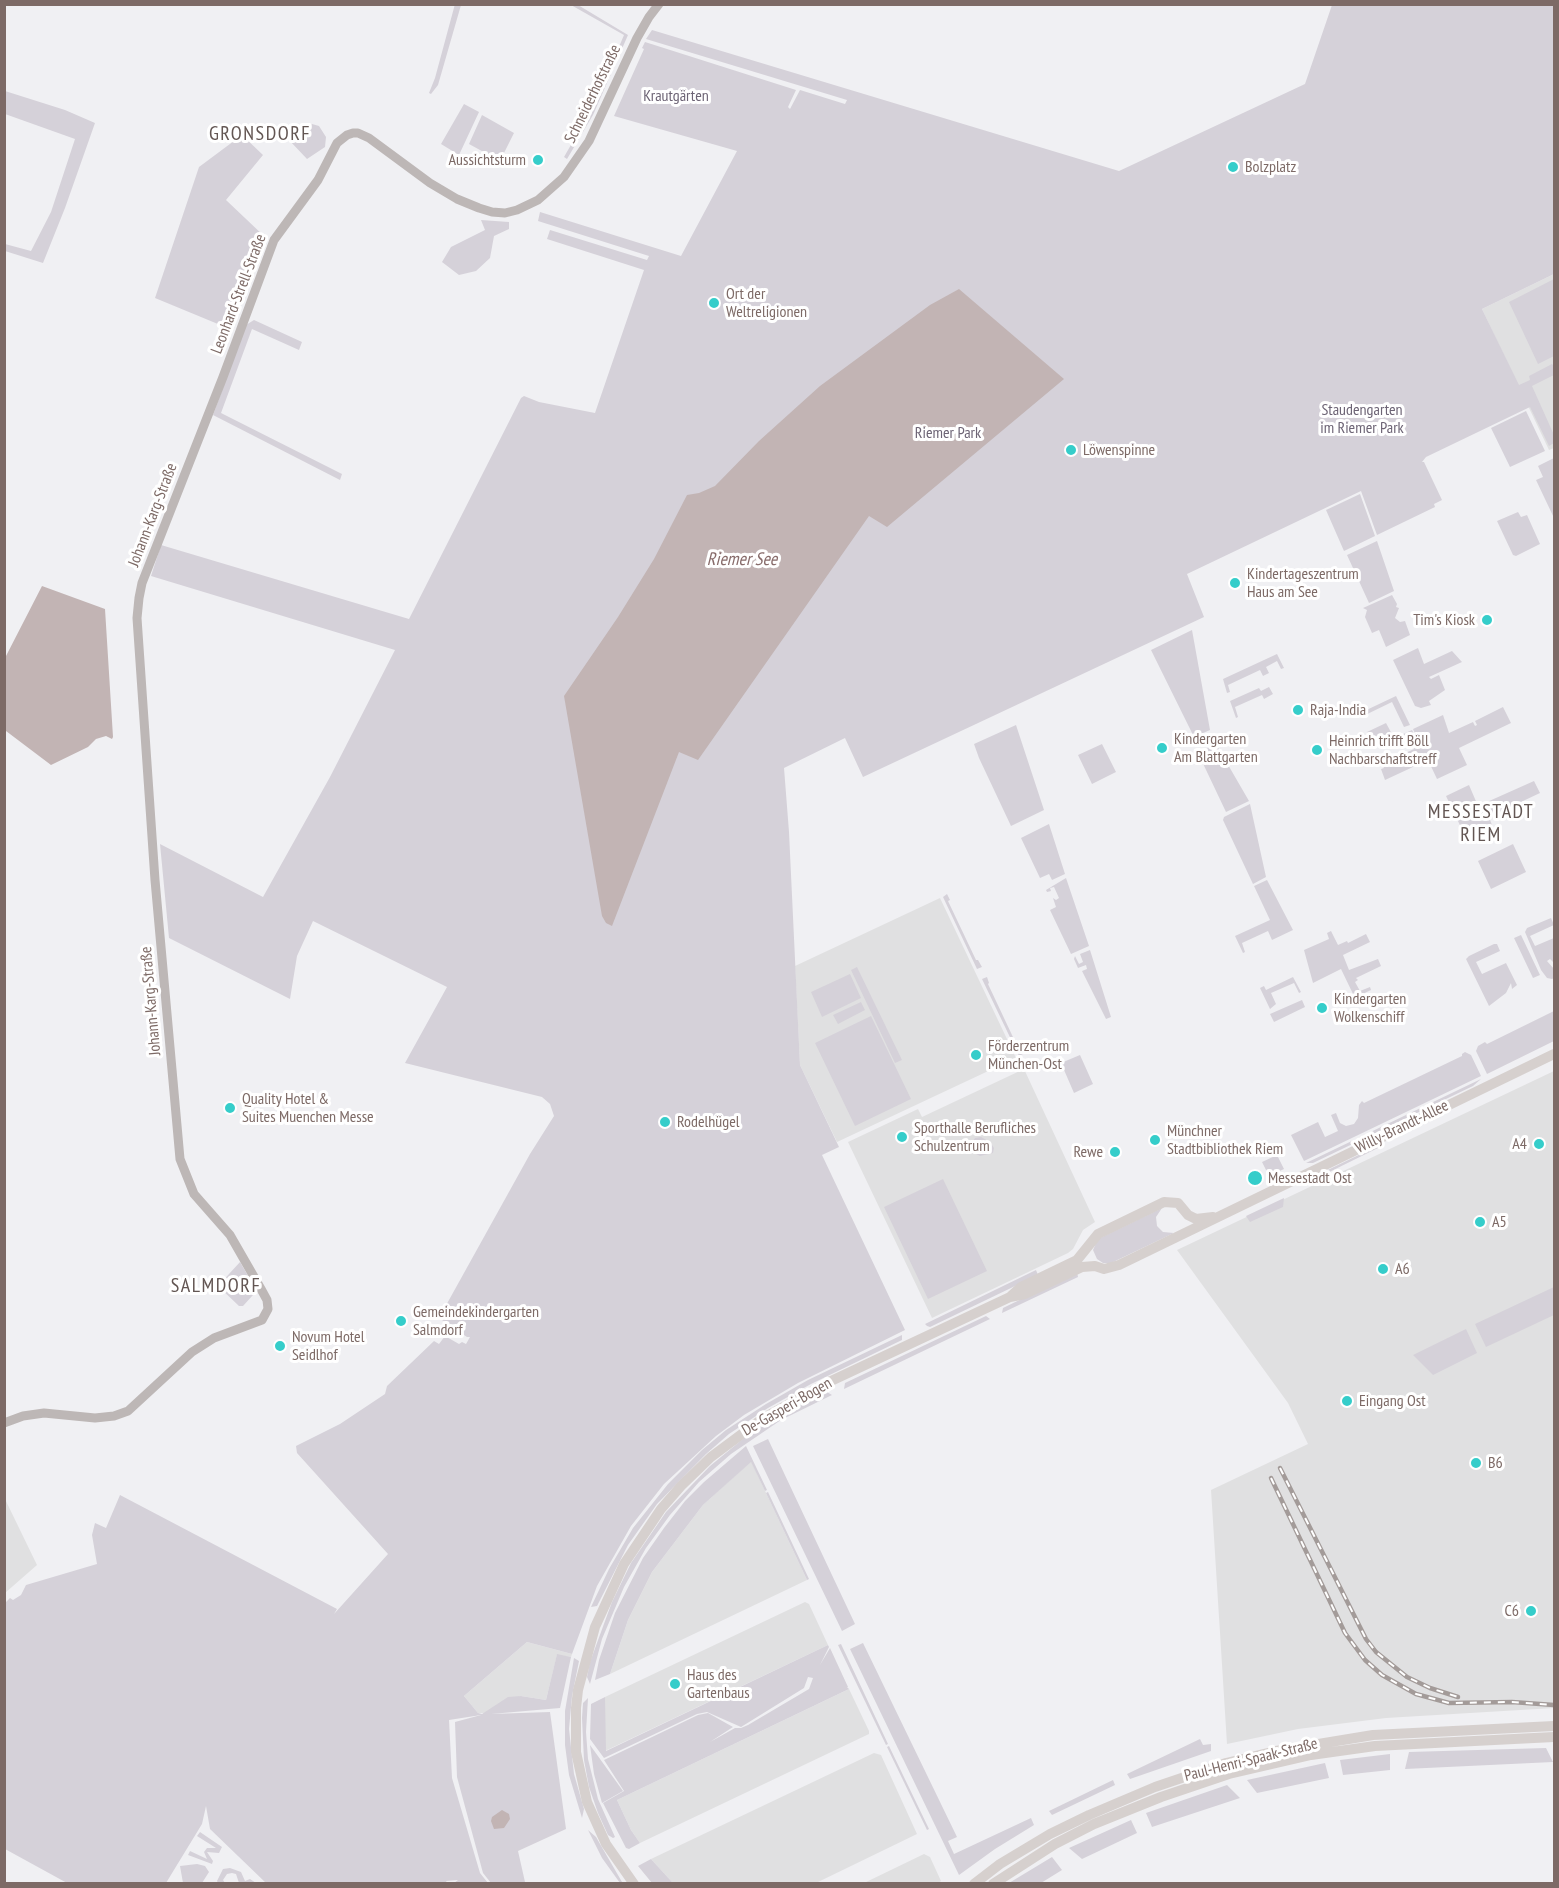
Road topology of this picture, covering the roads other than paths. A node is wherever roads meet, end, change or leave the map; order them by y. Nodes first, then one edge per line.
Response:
1 (658, 4) edge
2 (347, 135) joint
3 (223, 377) joint
4 (1554, 1054) edge
5 (1188, 1215) junction
6 (1216, 1216) junction
7 (1182, 1235) junction
8 (1089, 1246) junction
9 (1095, 1266) junction
10 (1010, 1297) junction
11 (4, 1423) edge
12 (1554, 1726) edge
13 (1554, 1737) edge
14 (634, 1884) edge
15 (974, 1884) edge
16 (993, 1884) edge

1 - 2 street, Schneiderhofstraße
2 - 3 street, Leonhard-Strell-Straße
3 - 11 street, Johann-Karg-Straße
4 - 6 main road, Willy-Brandt-Allee
5 - 6 main road, Willy-Brandt-Allee
5 - 7 main road
5 - 8 main road, Willy-Brandt-Allee
6 - 7 main road, Willy-Brandt-Allee
7 - 9 main road, Willy-Brandt-Allee
8 - 9 main road
8 - 10 main road, De-Gasperi-Bogen
9 - 10 main road, De-Gasperi-Bogen
10 - 14 main road, De-Gasperi-Bogen
12 - 15 main road, Paul-Henri-Spaak-Straße
13 - 16 main road, Paul-Henri-Spaak-Straße

